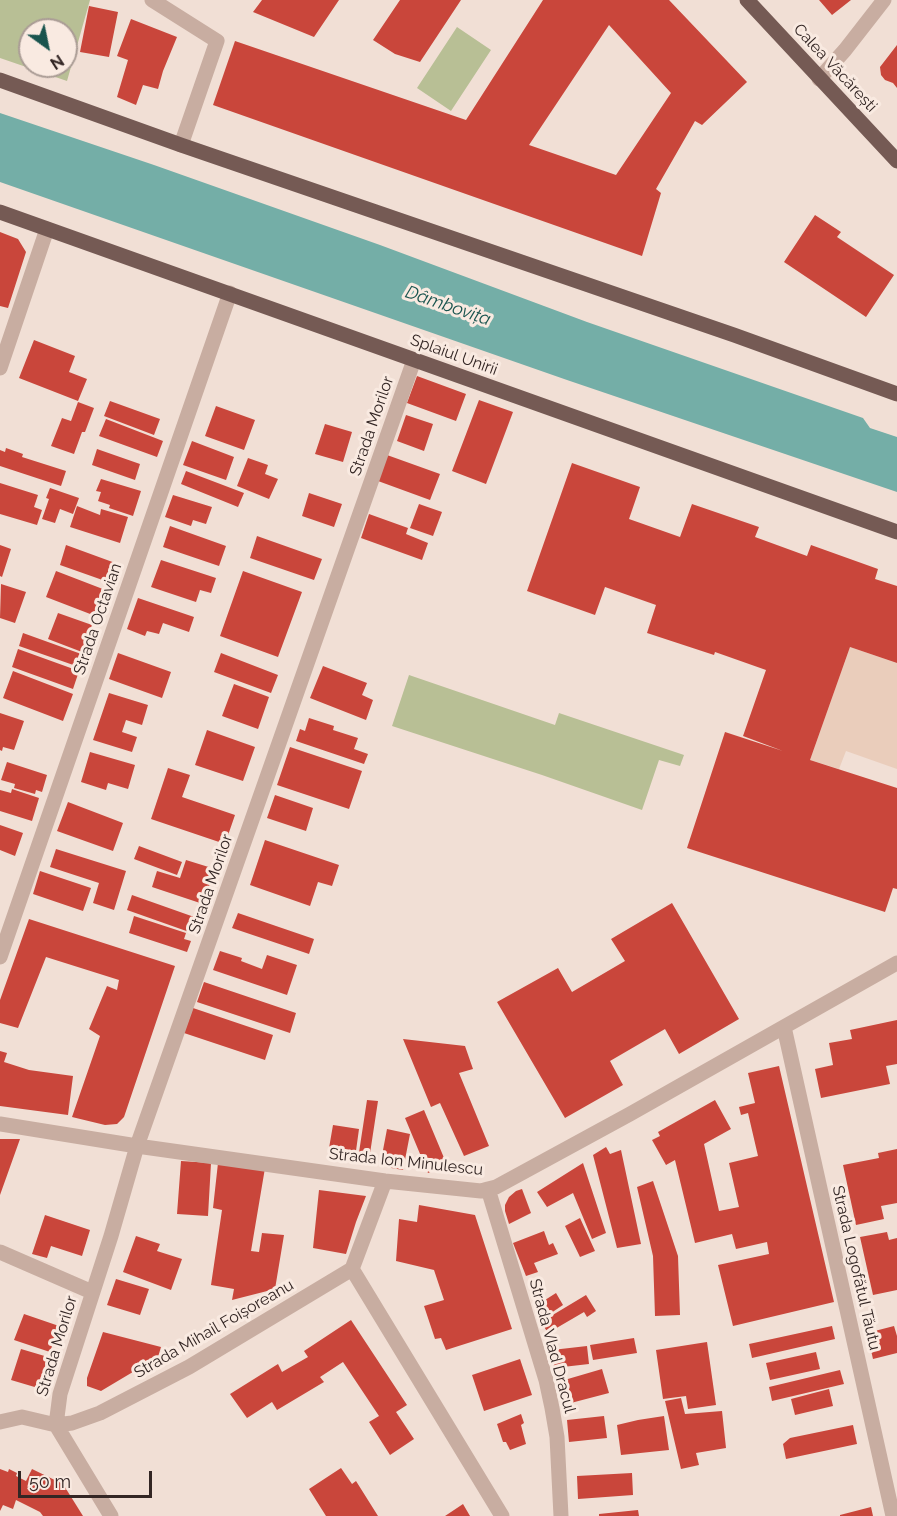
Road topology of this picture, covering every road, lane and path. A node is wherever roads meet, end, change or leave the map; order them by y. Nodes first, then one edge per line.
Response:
1 (152, 0) edge
2 (747, 0) edge
3 (885, 0) edge
4 (819, 79) junction
5 (0, 80) edge
6 (181, 145) junction
7 (897, 161) edge
8 (0, 212) edge
9 (47, 229) junction
10 (230, 293) junction
11 (414, 360) junction
12 (0, 368) edge
13 (897, 394) edge
14 (897, 532) edge
15 (0, 957) edge
16 (897, 963) edge
17 (784, 1027) junction
18 (0, 1124) edge
19 (137, 1146) junction
20 (385, 1181) junction
21 (488, 1189) junction
22 (0, 1252) edge
23 (352, 1269) junction
24 (92, 1292) junction
25 (0, 1410) edge
26 (22, 1418) junction
27 (0, 1422) edge
28 (56, 1425) junction
29 (111, 1516) edge
30 (502, 1516) edge
31 (561, 1516) edge
32 (893, 1516) edge

1 - 6 street
2 - 4 main road, Calea Văcărești
3 - 4 street
4 - 7 main road, Calea Văcărești
5 - 6 main road
6 - 13 main road
8 - 9 main road, Splaiul Unirii
9 - 10 main road, Splaiul Unirii
9 - 12 street
10 - 11 main road, Splaiul Unirii
10 - 15 street, Strada Octavian
11 - 14 main road, Splaiul Unirii
11 - 19 street, Strada Morilor
16 - 17 street, Strada Ion Minulescu
17 - 21 street, Strada Ion Minulescu
17 - 32 street, Strada Logofătul Tăutu
18 - 19 street, Strada Ion Minulescu
19 - 20 street, Strada Ion Minulescu
19 - 24 street, Strada Morilor
20 - 21 street, Strada Ion Minulescu
20 - 23 street
21 - 31 street, Strada Vlad Dracul
22 - 24 street
23 - 28 street, Strada Mihail Foișoreanu
23 - 30 street
24 - 28 street, Strada Morilor
25 - 26 street
26 - 27 street, Strada Mihail Foișoreanu
26 - 28 street, Strada Mihail Foișoreanu
28 - 29 street

